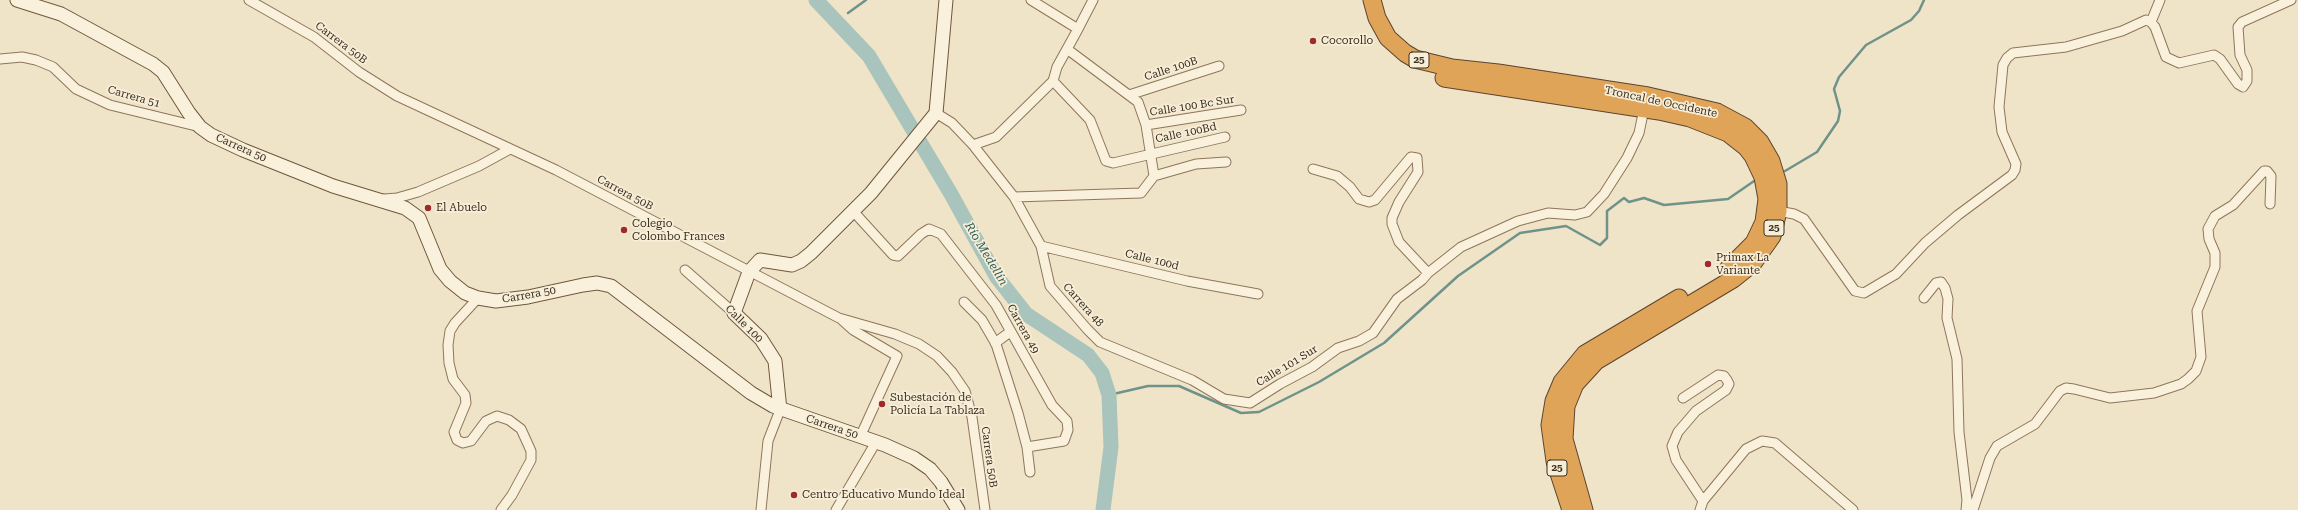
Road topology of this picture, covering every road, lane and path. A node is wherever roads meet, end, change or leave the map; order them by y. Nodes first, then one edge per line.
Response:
1 (17, 0) edge
2 (249, 0) edge
3 (946, 0) edge
4 (1031, 0) edge
5 (1093, 0) edge
6 (1361, 0) edge
7 (1372, 0) edge
8 (2160, 0) edge
9 (2291, 0) edge
10 (2151, 22) junction
11 (1078, 29) junction
12 (1067, 49) junction
13 (0, 59) edge
14 (1219, 66) dead end
15 (1052, 81) junction
16 (1130, 95) junction
17 (1644, 108) junction
18 (1242, 110) dead end
19 (936, 113) junction
20 (1146, 126) junction
21 (200, 127) junction
22 (1225, 137) dead end
23 (973, 145) junction
24 (510, 148) junction
25 (1151, 152) junction
26 (1226, 162) dead end
27 (1313, 169) dead end
28 (1154, 176) junction
29 (1014, 197) junction
30 (378, 199) junction
31 (2270, 204) dead end
32 (853, 211) junction
33 (1778, 211) junction
34 (1041, 246) junction
35 (685, 270) dead end
36 (749, 272) junction
37 (1428, 273) junction
38 (1258, 294) dead end
39 (478, 298) junction
40 (1924, 298) dead end
41 (964, 302) dead end
42 (734, 313) junction
43 (839, 318) junction
44 (1010, 332) junction
45 (995, 343) junction
46 (1684, 398) dead end
47 (1250, 403) joint
48 (780, 410) junction
49 (860, 437) junction
50 (876, 442) junction
51 (1027, 447) junction
52 (1030, 472) dead end
53 (1701, 506) edge
54 (500, 510) edge
55 (761, 510) edge
56 (836, 510) edge
57 (958, 510) edge
58 (985, 510) edge
59 (1571, 510) edge
60 (1584, 510) edge
61 (1852, 510) edge
62 (1966, 510) edge
63 (1973, 510) edge

1 - 21 main road, Carrera 50
2 - 24 street, Carrera 50B
3 - 19 main road
4 - 11 street
5 - 11 street
6 - 17 highway, Troncal de Occidente / 25
7 - 33 highway, Troncal de Occidente / 25
8 - 10 street
9 - 10 street
10 - 33 street
11 - 12 street
12 - 15 street
12 - 16 street
13 - 21 street, Carrera 51
14 - 16 street, Calle 100B
15 - 23 street
15 - 25 street, Calle 100Bd
16 - 20 street
17 - 37 street, Calle 101 Sur
17 - 59 highway, Troncal de Occidente / 25
18 - 20 street, Calle 100 Bc Sur
19 - 23 street, Carrera 48
19 - 32 main road
20 - 25 street
21 - 30 main road, Carrera 50
22 - 25 street, Calle 100Bd
23 - 29 street, Carrera 48
24 - 30 street
24 - 36 street, Carrera 50B
25 - 28 street
26 - 28 street
27 - 37 street
28 - 29 street
29 - 34 street, Carrera 48
30 - 39 main road, Carrera 50
31 - 63 street
32 - 36 main road
32 - 44 street, Carrera 49
33 - 60 highway, Troncal de Occidente / 25
34 - 38 street, Calle 100d
34 - 47 street, Carrera 48
35 - 42 street, Calle 100
36 - 42 main road
36 - 43 street, Carrera 50B
37 - 47 street, Calle 101 Sur
39 - 48 main road, Carrera 50
39 - 54 street
40 - 62 street
41 - 45 street
42 - 48 main road, Calle 100
43 - 49 street
43 - 58 street, Carrera 50B
44 - 45 street
44 - 51 street, Carrera 49
45 - 51 street
46 - 53 street
48 - 49 main road, Carrera 50
48 - 55 street, Calle 100
49 - 50 main road, Carrera 50
50 - 56 street
50 - 57 main road, Carrera 50
51 - 52 street
53 - 61 street

